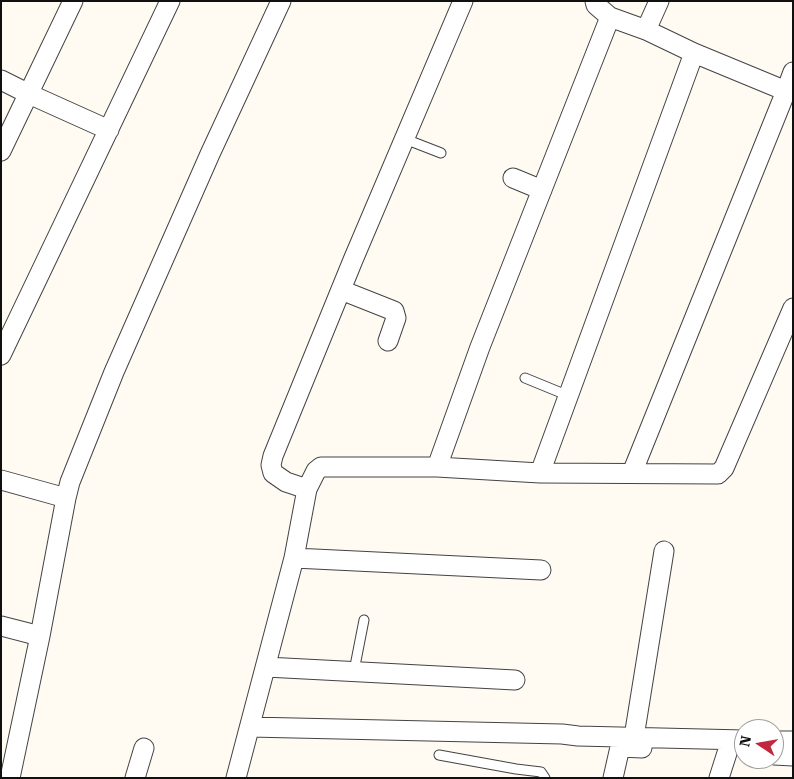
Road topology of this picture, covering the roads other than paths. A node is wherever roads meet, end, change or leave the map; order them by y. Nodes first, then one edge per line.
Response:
1 (74, 1) edge
2 (170, 1) edge
3 (281, 1) edge
4 (464, 1) edge
5 (595, 1) edge
6 (659, 1) edge
7 (610, 17) junction
8 (646, 30) junction
9 (694, 53) junction
10 (793, 72) edge
11 (1, 80) edge
12 (786, 91) junction
13 (29, 94) junction
14 (108, 130) junction
15 (405, 139) junction
16 (1, 151) edge
17 (441, 153) dead end
18 (513, 178) dead end
19 (542, 190) junction
20 (341, 290) junction
21 (793, 308) edge
22 (388, 341) dead end
23 (1, 355) edge
24 (525, 378) dead end
25 (569, 396) junction
26 (437, 467) junction
27 (540, 473) junction
28 (632, 473) junction
29 (1, 480) edge
30 (307, 488) junction
31 (66, 498) junction
32 (664, 550) dead end
33 (294, 558) junction
34 (541, 570) dead end
35 (364, 620) dead end
36 (1, 626) edge
37 (40, 636) junction
38 (266, 667) junction
39 (354, 672) junction
40 (514, 680) dead end
41 (250, 727) junction
42 (634, 737) junction
43 (734, 740) edge
44 (144, 748) dead end
45 (734, 753) edge
46 (439, 755) dead end
47 (734, 755) edge
48 (8, 774) edge
49 (135, 778) edge
50 (236, 778) edge
51 (545, 778) edge
52 (613, 778) edge
53 (719, 778) edge

1 - 13 street
2 - 14 street
3 - 31 street
4 - 15 street
5 - 7 street
6 - 8 street
7 - 8 street
7 - 19 street
8 - 9 street
9 - 12 street
9 - 25 street
10 - 12 street
11 - 13 street
12 - 28 street
13 - 14 street
13 - 16 street
14 - 23 street
15 - 17 lane
15 - 20 street
18 - 19 street
19 - 26 street
20 - 22 street
20 - 30 street
21 - 28 street
24 - 25 lane
25 - 27 street
26 - 27 street
26 - 30 street
27 - 28 street
29 - 31 street
30 - 33 street
31 - 37 street
32 - 42 street
33 - 34 street
33 - 38 street
35 - 39 lane
36 - 37 street
37 - 48 street
38 - 39 street
38 - 41 street
39 - 40 street
41 - 42 street
41 - 50 street
42 - 43 street
44 - 49 street
45 - 52 street
46 - 51 lane
47 - 53 street

